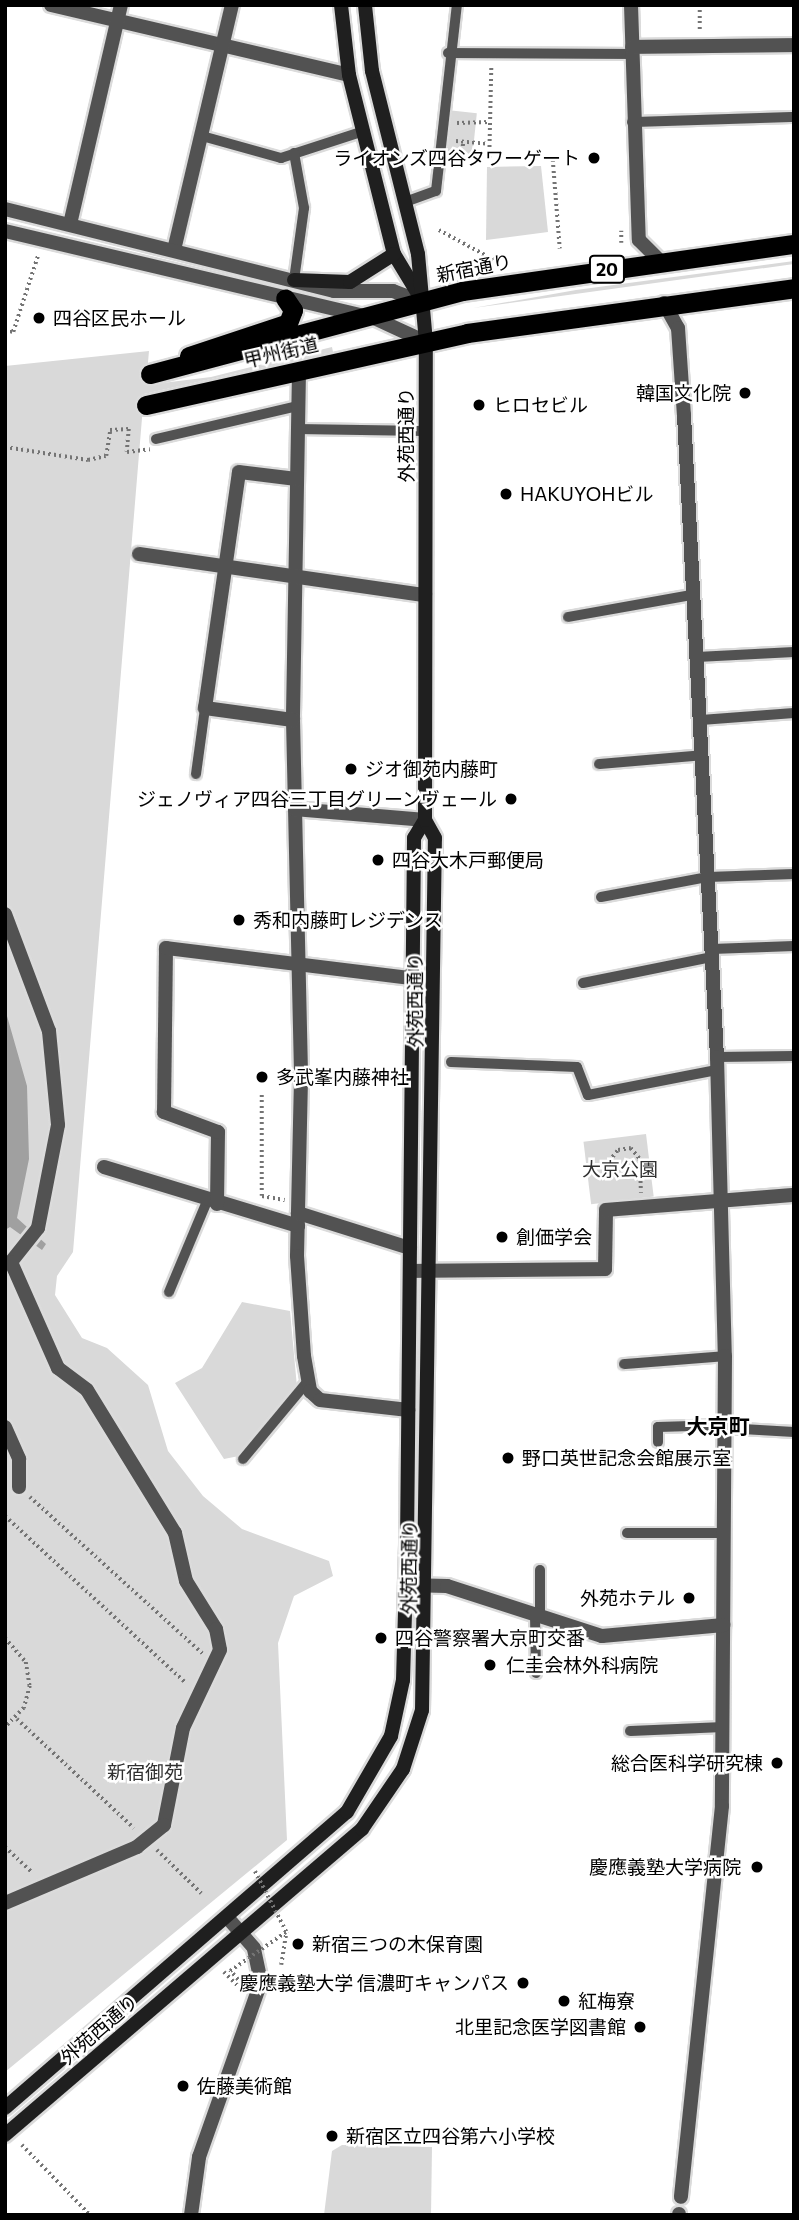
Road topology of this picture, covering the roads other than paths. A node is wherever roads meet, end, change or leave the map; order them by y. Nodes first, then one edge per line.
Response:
1 (51, 5) edge
2 (121, 5) edge
3 (232, 5) edge
4 (341, 5) edge
5 (365, 5) edge
6 (457, 5) edge
7 (631, 5) edge
8 (117, 21) junction
9 (794, 45) edge
10 (222, 46) junction
11 (632, 51) junction
12 (449, 52) junction
13 (349, 75) junction
14 (794, 117) edge
15 (632, 122) junction
16 (361, 132) junction
17 (202, 136) junction
18 (294, 153) junction
19 (405, 202) junction
20 (5, 209) edge
21 (70, 224) junction
22 (5, 231) edge
23 (794, 244) edge
24 (174, 250) junction
25 (394, 254) junction
26 (659, 260) junction
27 (294, 280) junction
28 (794, 288) edge
29 (285, 298) junction
30 (422, 302) junction
31 (664, 303) junction
32 (374, 318) junction
33 (426, 342) junction
34 (299, 371) junction
35 (146, 405) tunnel mouth
36 (298, 406) junction
37 (297, 429) junction
38 (425, 431) junction
39 (156, 439) road end
40 (296, 479) junction
41 (139, 554) dead end
42 (223, 561) junction
43 (294, 571) junction
44 (425, 595) junction
45 (692, 595) junction
46 (568, 617) dead end
47 (794, 652) edge
48 (697, 657) junction
49 (205, 708) junction
50 (794, 713) edge
51 (293, 720) junction
52 (701, 720) junction
53 (703, 755) junction
54 (599, 764) dead end
55 (196, 774) dead end
56 (295, 809) junction
57 (425, 821) junction
58 (794, 874) edge
59 (708, 877) junction
60 (600, 897) dead end
61 (5, 914) edge
62 (794, 946) edge
63 (712, 953) junction
64 (299, 966) junction
65 (412, 978) junction
66 (583, 983) dead end
67 (794, 1056) edge
68 (451, 1062) dead end
69 (717, 1063) junction
70 (104, 1167) dead end
71 (794, 1195) edge
72 (722, 1197) junction
73 (212, 1202) junction
74 (298, 1214) junction
75 (410, 1248) junction
76 (8, 1265) edge
77 (410, 1271) junction
78 (432, 1271) junction
79 (169, 1292) dead end
80 (725, 1356) junction
81 (624, 1364) dead end
82 (308, 1381) junction
83 (408, 1410) junction
84 (725, 1426) junction
85 (5, 1427) edge
86 (794, 1432) edge
87 (658, 1442) dead end
88 (243, 1459) dead end
89 (19, 1487) road end
90 (627, 1533) dead end
91 (724, 1533) junction
92 (540, 1570) dead end
93 (406, 1585) junction
94 (428, 1586) junction
95 (538, 1614) junction
96 (724, 1625) junction
97 (536, 1673) dead end
98 (724, 1727) junction
99 (630, 1731) dead end
100 (5, 1903) edge
101 (228, 1917) junction
102 (241, 1933) junction
103 (5, 2108) edge
104 (5, 2135) edge
105 (681, 2197) dead end
106 (191, 2215) edge

1 - 8 street
2 - 8 street
3 - 10 street
4 - 13 main road, 外苑西通り
5 - 19 main road, 外苑西通り
6 - 12 lane
7 - 11 street
8 - 10 street
8 - 21 street
9 - 11 street
10 - 13 street
10 - 17 street
11 - 12 lane
11 - 15 street
12 - 19 lane
13 - 16 main road, 外苑西通り
14 - 15 lane
15 - 26 street
16 - 18 lane
16 - 25 main road, 外苑西通り
17 - 18 lane
17 - 24 street
18 - 27 lane
19 - 30 main road, 外苑西通り
20 - 21 street, 新宿通り
21 - 24 street, 新宿通り
22 - 29 street
23 - 26 highway, 新宿通り / 20
24 - 27 street, 新宿通り
25 - 27 main road
25 - 30 main road, 外苑西通り
26 - 30 highway, 新宿通り / 20
27 - 30 street, 新宿通り
28 - 31 highway, 20
29 - 32 street
29 - 32 highway, 甲州街道 / 20
30 - 32 highway, 甲州街道 / 20
30 - 33 main road, 外苑西通り
31 - 33 highway, 20
31 - 45 street
32 - 33 street
33 - 34 highway, 甲州街道 / 20
33 - 38 main road, 外苑西通り
34 - 35 highway, 甲州街道 / 20
34 - 36 street
36 - 37 street
36 - 39 lane
37 - 38 lane
37 - 40 street
38 - 44 main road, 外苑西通り
40 - 42 street
40 - 43 street
41 - 42 street
42 - 43 street
42 - 49 street
43 - 44 street
43 - 51 street
44 - 57 main road, 外苑西通り
45 - 46 lane
45 - 48 street
47 - 48 lane
48 - 52 street
49 - 51 street
49 - 55 lane
50 - 52 lane
51 - 56 street
52 - 53 street
53 - 54 lane
53 - 59 street
56 - 57 street
56 - 64 street
57 - 65 main road, 外苑西通り
57 - 78 main road, 外苑西通り
58 - 59 lane
59 - 60 lane
59 - 63 street
61 - 76 street
62 - 63 lane
63 - 66 lane
63 - 69 street
64 - 65 street
64 - 73 street
64 - 74 street
65 - 75 main road, 外苑西通り
67 - 69 lane
68 - 69 lane
69 - 72 street
70 - 73 street
71 - 72 street
72 - 78 street
72 - 80 street
73 - 74 street
73 - 79 lane
74 - 75 street
74 - 82 street
75 - 77 main road, 外苑西通り
76 - 100 street
77 - 78 street
77 - 83 main road, 外苑西通り
78 - 94 main road, 外苑西通り
80 - 81 lane
80 - 84 street
82 - 83 street
82 - 88 lane
83 - 93 main road, 外苑西通り
84 - 86 lane
84 - 87 lane
84 - 91 street
85 - 89 street
90 - 91 lane
91 - 96 street
92 - 95 lane
93 - 94 street
93 - 101 main road, 外苑西通り
94 - 95 street
94 - 102 main road, 外苑西通り
95 - 96 street
95 - 97 lane
96 - 98 street
98 - 99 lane
98 - 105 street
101 - 102 street
101 - 103 main road, 外苑西通り
102 - 104 main road, 外苑西通り
102 - 106 street

